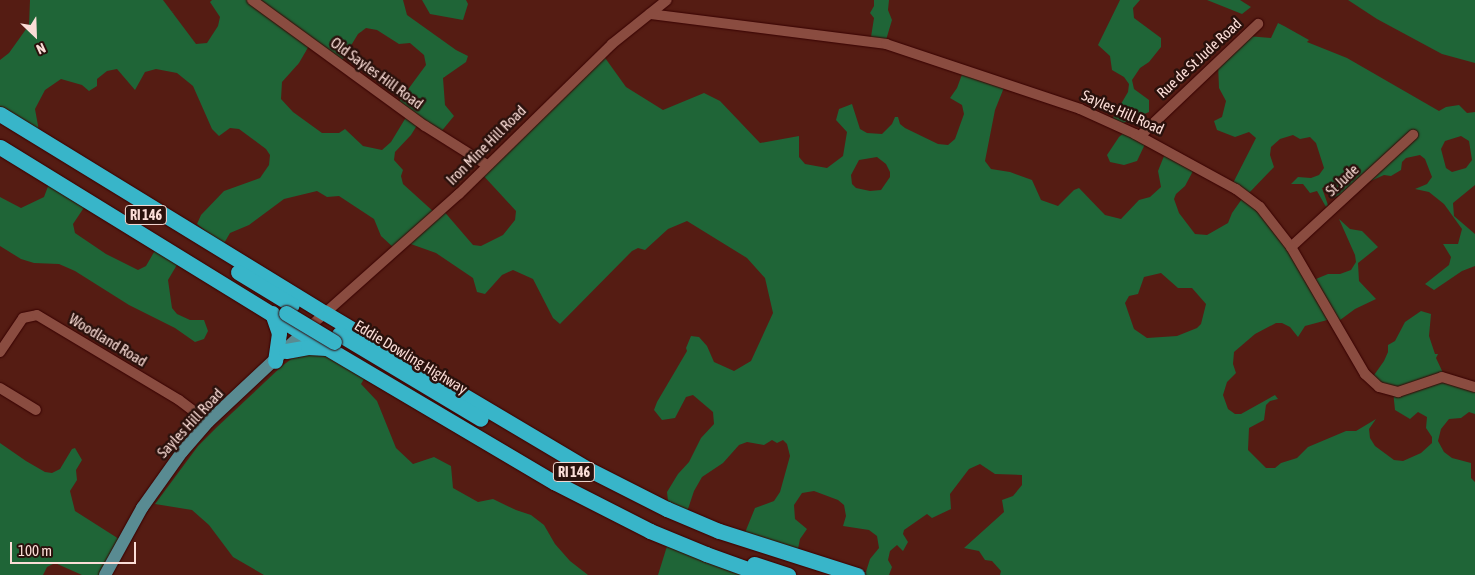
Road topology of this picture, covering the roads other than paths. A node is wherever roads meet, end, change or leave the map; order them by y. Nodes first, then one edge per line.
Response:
1 (252, 0) edge
2 (668, 0) edge
3 (650, 14) junction
4 (1258, 24) dead end
5 (0, 114) edge
6 (0, 124) edge
7 (1413, 135) dead end
8 (1140, 136) junction
9 (0, 138) edge
10 (0, 147) edge
11 (487, 165) junction
12 (1291, 247) junction
13 (283, 311) junction
14 (325, 313) junction
15 (303, 333) junction
16 (333, 341) junction
17 (0, 352) edge
18 (280, 356) junction
19 (1475, 387) edge
20 (0, 388) edge
21 (36, 410) dead end
22 (208, 422) junction
23 (104, 575) edge
24 (764, 575) edge
25 (788, 575) edge
26 (826, 575) edge
27 (857, 575) edge

1 - 11 street, Old Sayles Hill Road
2 - 3 street, Iron Mine Hill Road
3 - 8 street, Sayles Hill Road
3 - 11 street, Iron Mine Hill Road
4 - 8 street, Rue de St Jude Road
5 - 14 highway
6 - 13 highway, Eddie Dowling Highway / RI 146
7 - 12 street, St Jude
8 - 12 street, Sayles Hill Road
9 - 13 highway, Eddie Dowling Highway / RI 146
10 - 13 highway
11 - 14 street, Iron Mine Hill Road
12 - 19 street, Sayles Hill Road
13 - 15 highway
13 - 16 highway, Eddie Dowling Highway / RI 146, bridge
13 - 18 highway
14 - 15 street, Sayles Hill Road
14 - 27 highway
15 - 16 highway
15 - 18 main road, Sayles Hill Road
16 - 18 highway
16 - 24 highway
16 - 25 highway, Eddie Dowling Highway / RI 146
16 - 26 highway, Eddie Dowling Highway / RI 146
17 - 22 street, Woodland Road
18 - 22 main road, Sayles Hill Road
20 - 21 street
22 - 23 main road, Sayles Hill Road

